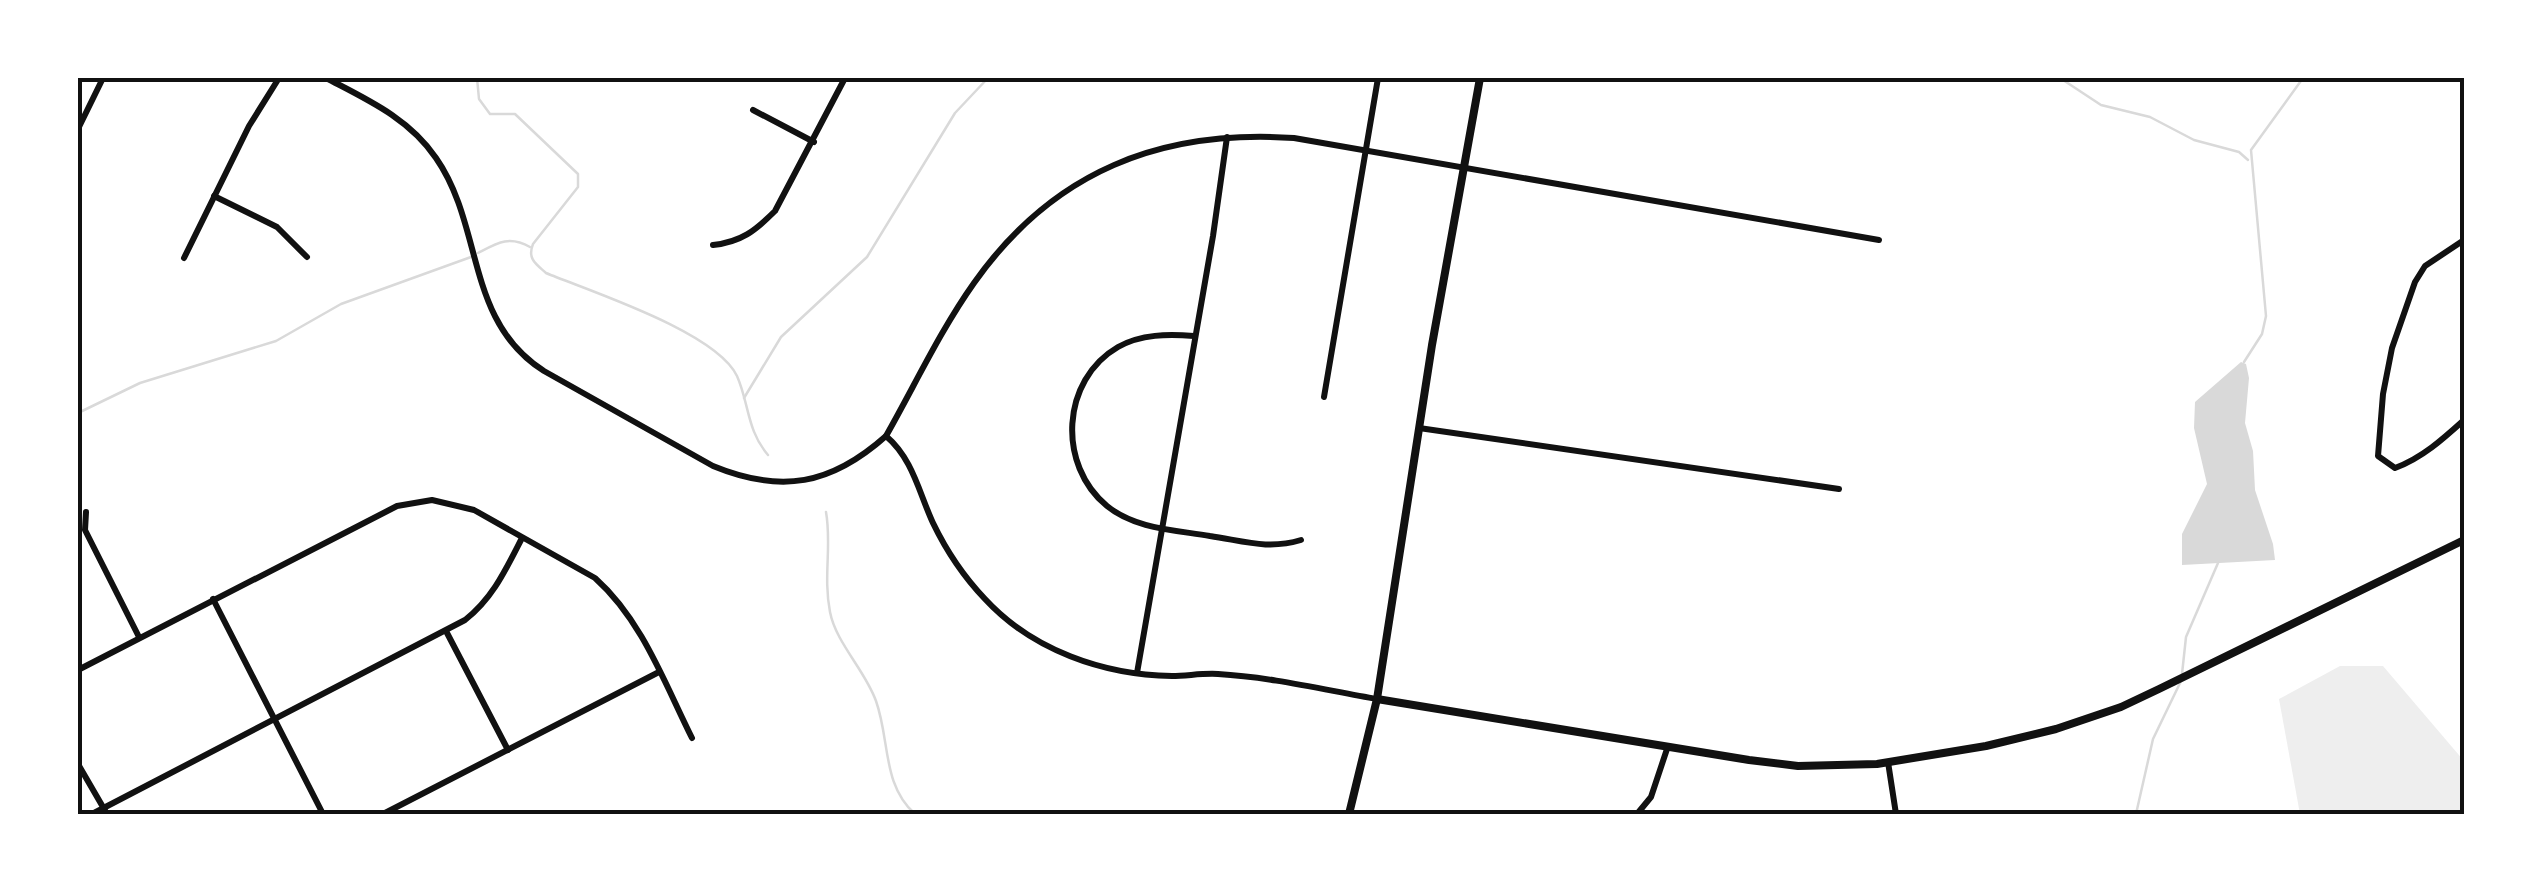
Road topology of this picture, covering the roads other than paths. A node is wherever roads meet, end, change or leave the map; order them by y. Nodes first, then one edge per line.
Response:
1 (103, 78) edge
2 (278, 78) edge
3 (326, 78) edge
4 (845, 78) edge
5 (1378, 78) edge
6 (1480, 78) edge
7 (753, 110) dead end
8 (78, 129) edge
9 (1226, 137) junction
10 (814, 142) junction
11 (1366, 151) junction
12 (1463, 170) junction
13 (214, 196) junction
14 (1879, 240) dead end
15 (2464, 240) edge
16 (713, 245) dead end
17 (306, 257) dead end
18 (184, 258) dead end
19 (1194, 336) junction
20 (1324, 397) dead end
21 (2464, 420) edge
22 (1420, 428) junction
23 (886, 436) junction
24 (1839, 488) dead end
25 (86, 512) dead end
26 (1162, 528) junction
27 (522, 538) junction
28 (1301, 540) dead end
29 (2464, 540) edge
30 (213, 600) junction
31 (446, 631) junction
32 (140, 638) junction
33 (78, 670) edge
34 (659, 672) junction
35 (1137, 674) junction
36 (1377, 699) junction
37 (274, 720) junction
38 (692, 738) dead end
39 (1667, 749) junction
40 (508, 750) junction
41 (1888, 762) junction
42 (78, 764) edge
43 (106, 811) edge
44 (92, 814) edge
45 (323, 814) edge
46 (383, 814) edge
47 (1349, 814) edge
48 (1637, 814) edge
49 (1896, 814) edge

1 - 8 street
2 - 13 street
3 - 23 street
4 - 10 street
5 - 11 street
6 - 12 street
7 - 10 street
9 - 11 street
9 - 19 street
9 - 23 street
10 - 16 street
11 - 12 street
11 - 20 street
12 - 14 street
12 - 22 street
13 - 17 street
13 - 18 street
15 - 21 street
19 - 26 street
19 - 26 street
22 - 24 street
22 - 36 street
23 - 35 street
25 - 32 street
26 - 28 street
26 - 35 street
27 - 30 street
27 - 31 street
27 - 34 street
29 - 41 street
30 - 32 street
30 - 37 street
31 - 37 street
31 - 40 street
32 - 33 street
34 - 38 street
34 - 40 street
35 - 36 street
36 - 39 street
36 - 47 street
37 - 43 street
37 - 45 street
39 - 41 street
39 - 48 street
40 - 46 street
41 - 49 street
42 - 43 street
43 - 44 street

